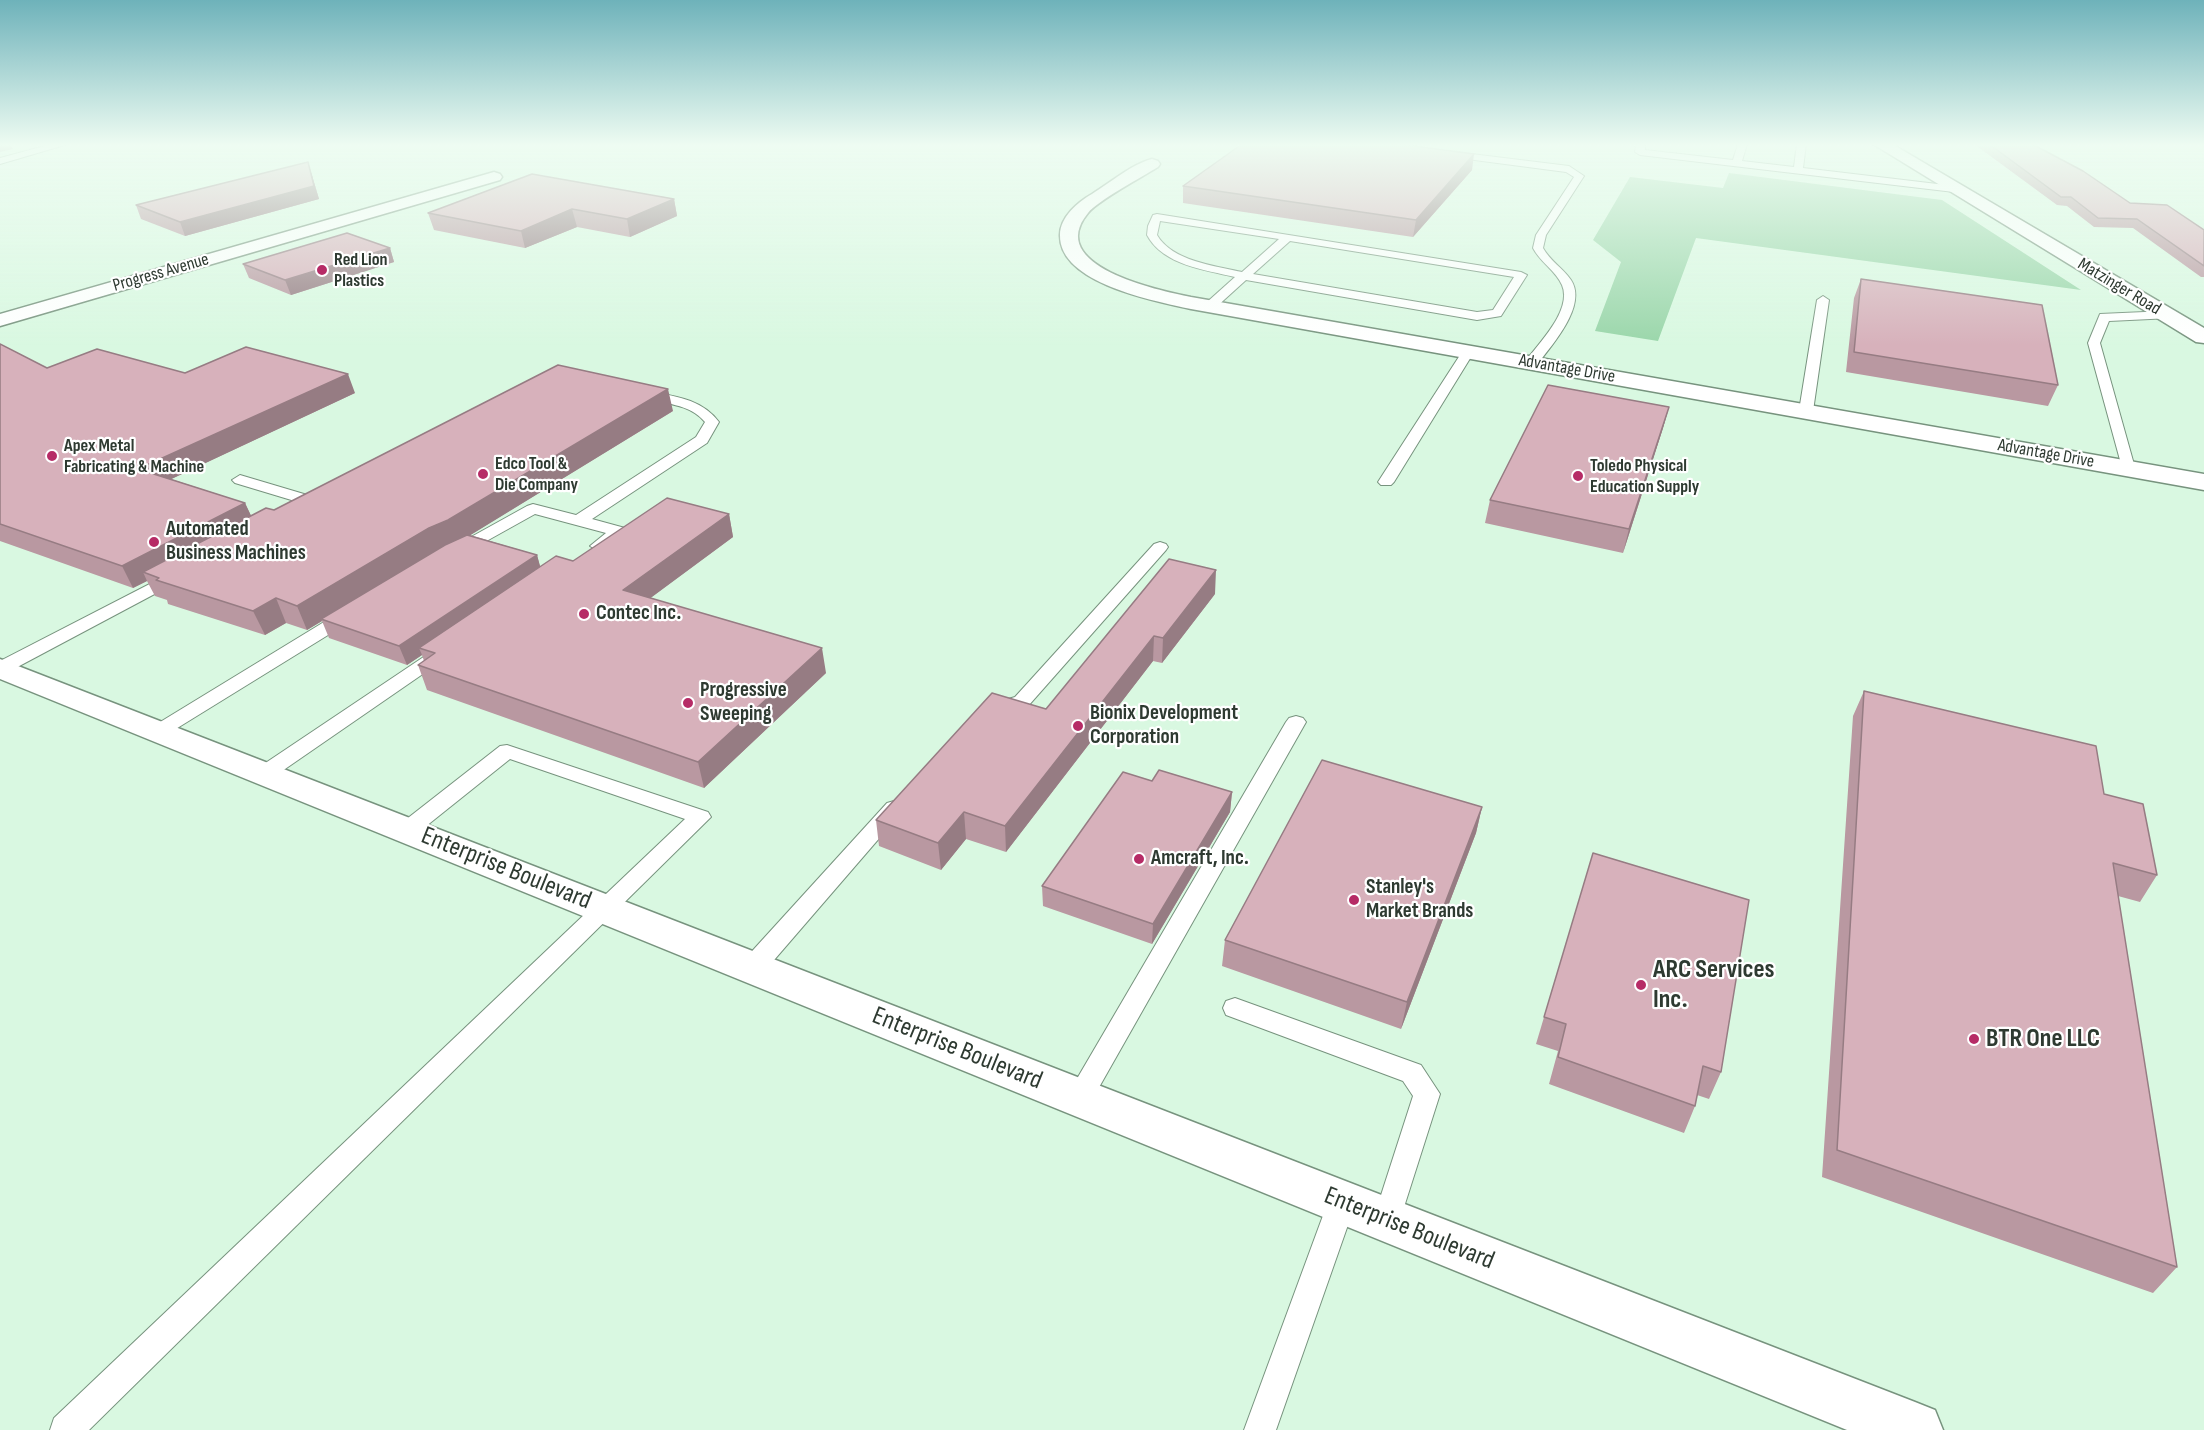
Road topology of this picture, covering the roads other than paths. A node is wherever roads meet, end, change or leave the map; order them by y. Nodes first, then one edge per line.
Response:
1 (377, 211) edge
2 (1080, 211) edge
3 (1557, 211) edge
4 (1991, 211) edge
5 (1288, 237) junction
6 (1531, 274) junction
7 (1559, 274) junction
8 (1244, 276) junction
9 (1823, 300) dead end
10 (1210, 306) junction
11 (2167, 315) junction
12 (0, 320) edge
13 (2196, 328) edge
14 (2204, 337) edge
15 (1468, 352) junction
16 (1531, 363) junction
17 (630, 392) edge
18 (1806, 411) junction
19 (2128, 468) junction
20 (240, 480) dead end
21 (1386, 482) dead end
22 (2204, 482) edge
23 (343, 494) edge
24 (314, 502) junction
25 (293, 513) edge
26 (578, 521) junction
27 (1160, 547) dead end
28 (444, 557) edge
29 (579, 558) edge
30 (189, 568) edge
31 (363, 606) edge
32 (452, 646) edge
33 (0, 668) edge
34 (975, 715) edge
35 (1296, 722) dead end
36 (159, 731) junction
37 (265, 773) junction
38 (906, 794) edge
39 (407, 830) junction
40 (605, 909) junction
41 (753, 968) junction
42 (1235, 1008) dead end
43 (1080, 1097) junction
44 (1342, 1202) junction
45 (1387, 1220) junction
46 (66, 1430) edge
47 (1260, 1430) edge
48 (1915, 1430) edge

1 - 12 street, Progress Avenue
2 - 10 street, Advantage Drive
3 - 7 lane
4 - 11 street, Matzinger Road
5 - 6 lane
5 - 8 lane
5 - 8 lane
6 - 7 lane
6 - 8 lane
7 - 16 lane
8 - 10 lane
9 - 18 lane
10 - 15 street, Advantage Drive
11 - 13 street, Matzinger Road
11 - 19 lane
13 - 14 street, Matzinger Road
15 - 16 street, Advantage Drive
15 - 21 lane
16 - 18 street, Advantage Drive
17 - 26 lane
18 - 19 street, Advantage Drive
19 - 22 street, Advantage Drive
20 - 24 lane
23 - 24 lane
24 - 25 lane
26 - 28 lane
26 - 29 lane
27 - 34 lane
30 - 33 lane
31 - 36 lane
32 - 37 lane
33 - 36 street, Enterprise Boulevard
35 - 43 lane
36 - 37 street, Enterprise Boulevard
37 - 39 street, Enterprise Boulevard
38 - 41 lane
39 - 40 street, Enterprise Boulevard
39 - 40 lane
40 - 41 street, Enterprise Boulevard
40 - 46 lane
41 - 43 street, Enterprise Boulevard
42 - 45 lane
43 - 44 street, Enterprise Boulevard
44 - 45 street, Enterprise Boulevard
44 - 47 lane
45 - 48 street, Enterprise Boulevard

